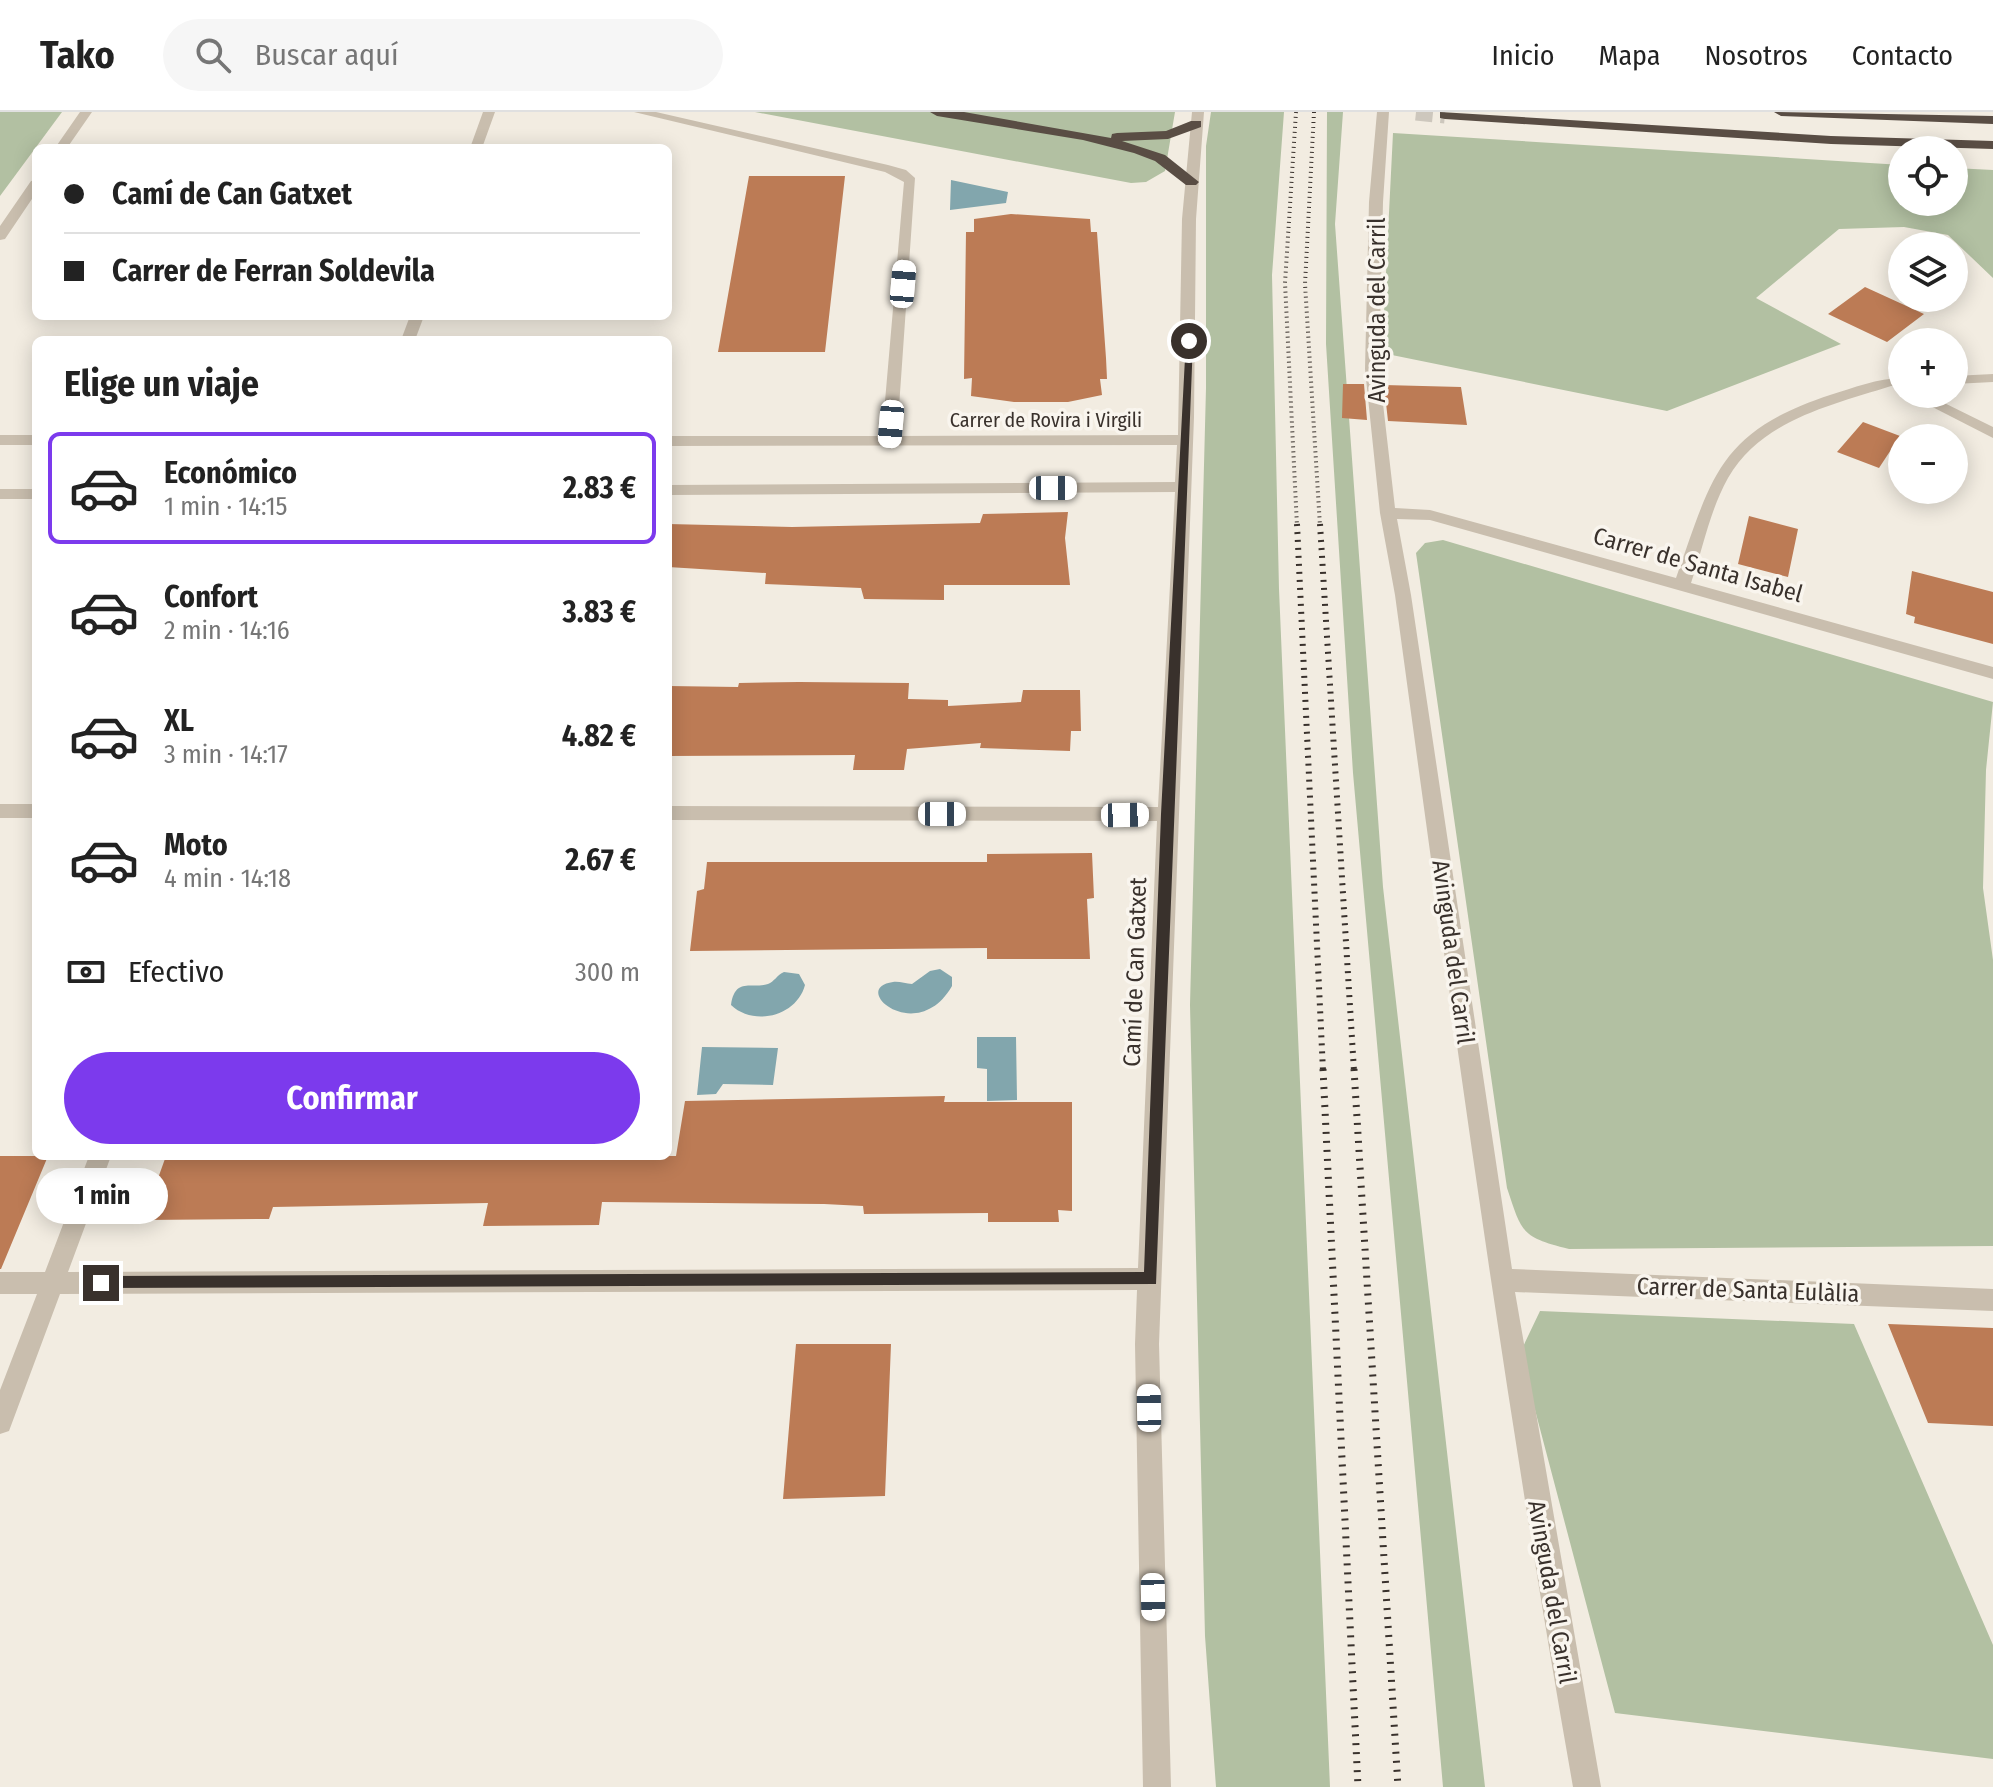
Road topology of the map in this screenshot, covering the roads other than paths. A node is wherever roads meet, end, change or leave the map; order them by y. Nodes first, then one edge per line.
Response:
1 (86, 112) edge
2 (489, 112) edge
3 (640, 112) edge
4 (937, 112) edge
5 (1383, 112) edge
6 (1781, 112) edge
7 (1445, 115) dead end
8 (1197, 118) edge
9 (1993, 120) edge
10 (1083, 136) junction
11 (64, 144) edge
12 (477, 144) edge
13 (1993, 145) edge
14 (1191, 182) junction
15 (32, 190) edge
16 (0, 236) edge
17 (1993, 378) edge
18 (1968, 379) edge
19 (1888, 387) edge
20 (1942, 408) edge
21 (1993, 433) edge
22 (0, 440) edge
23 (32, 440) edge
24 (1185, 440) junction
25 (672, 441) edge
26 (889, 441) junction
27 (1182, 487) junction
28 (672, 490) edge
29 (0, 494) edge
30 (32, 494) edge
31 (1388, 513) junction
32 (1682, 585) junction
33 (1993, 673) edge
34 (0, 811) edge
35 (32, 811) edge
36 (672, 813) edge
37 (1167, 814) junction
38 (98, 1160) edge
39 (1151, 1279) junction
40 (1504, 1280) junction
41 (0, 1283) edge
42 (52, 1284) junction
43 (1993, 1300) edge
44 (0, 1422) edge
45 (1157, 1787) edge
46 (1587, 1787) edge

1 - 11 street
2 - 12 street
3 - 26 street
4 - 10 highway
5 - 31 street, Avinguda del Carril
6 - 9 highway
7 - 13 highway
8 - 10 highway
8 - 14 street, Camí de Can Gatxet
10 - 14 highway
14 - 24 street, Camí de Can Gatxet
15 - 16 street
17 - 18 street
19 - 32 street
20 - 21 street
22 - 23 street
24 - 26 street, Carrer de Rovira i Virgili
24 - 27 street, Camí de Can Gatxet
25 - 26 street, Carrer de Rovira i Virgili
27 - 28 street
27 - 37 street, Camí de Can Gatxet
29 - 30 street
31 - 32 street, Carrer de Santa Isabel
31 - 40 street, Avinguda del Carril
32 - 33 street, Carrer de Santa Isabel
34 - 35 street
36 - 37 street
37 - 39 street, Camí de Can Gatxet
38 - 42 street
39 - 42 street
39 - 45 street, Camí de Can Gatxet
40 - 43 street, Carrer de Santa Eulàlia
40 - 46 street, Avinguda del Carril
41 - 42 street
42 - 44 street

